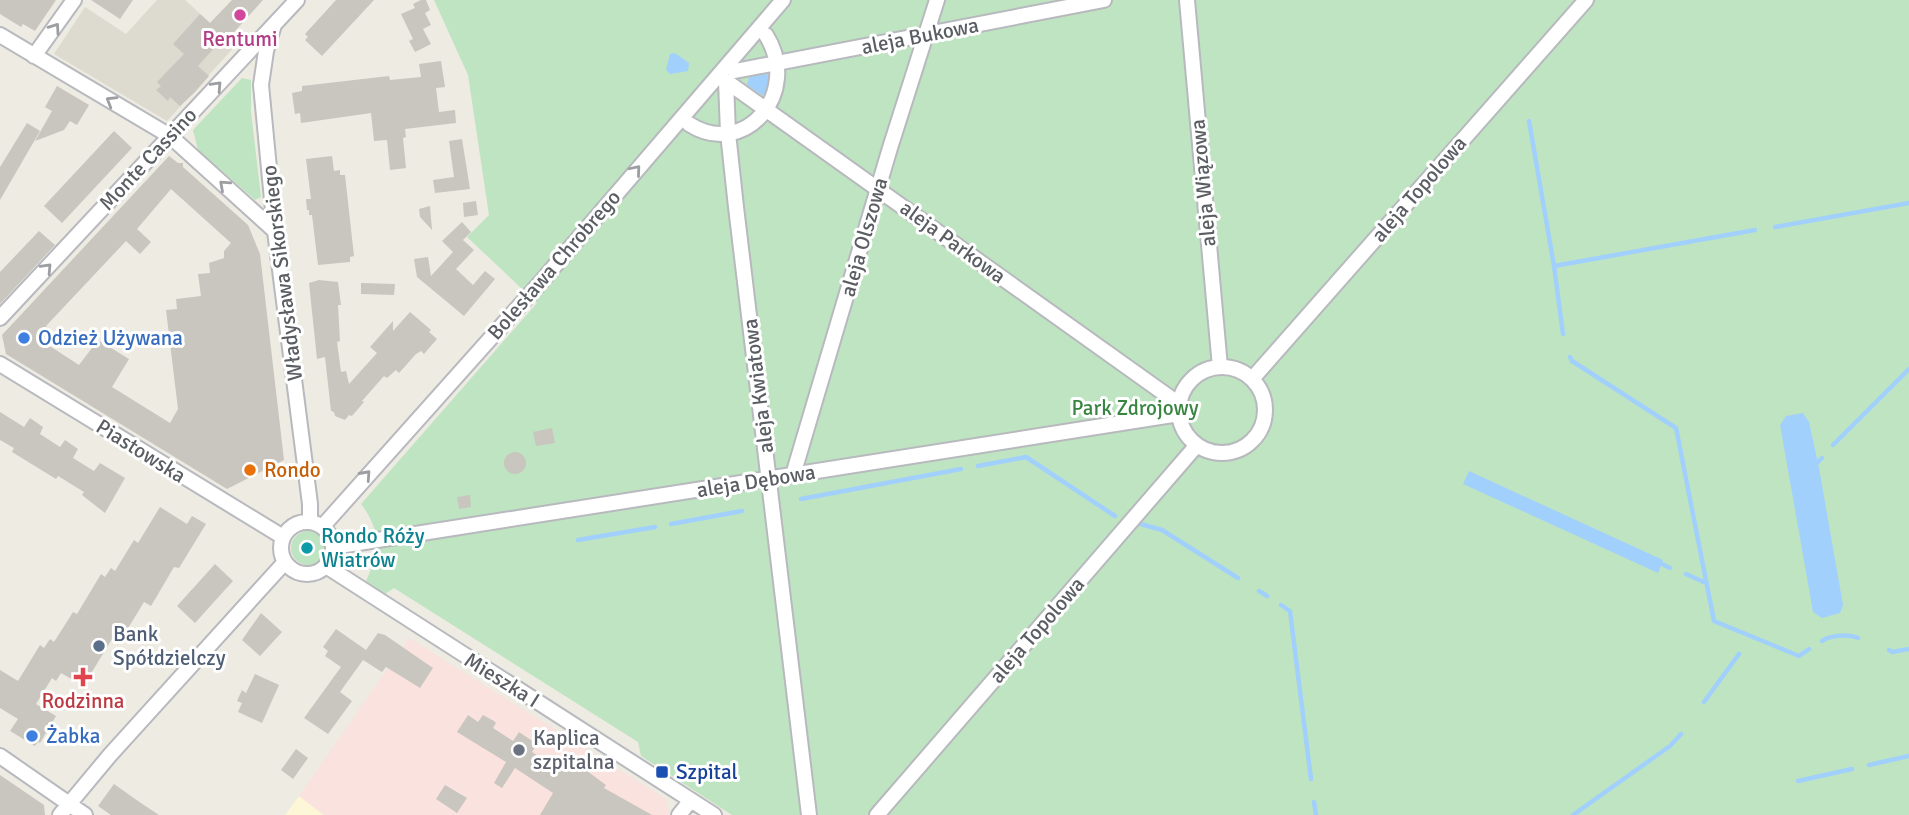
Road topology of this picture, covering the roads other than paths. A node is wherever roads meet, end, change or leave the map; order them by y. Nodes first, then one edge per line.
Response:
1 (74, 0) edge
2 (297, 0) edge
3 (783, 0) edge
4 (937, 0) edge
5 (1104, 0) edge
6 (1187, 0) edge
7 (1586, 0) edge
8 (274, 25) junction
9 (0, 35) edge
10 (927, 35) junction
11 (766, 36) dead end
12 (34, 55) junction
13 (778, 63) junction
14 (731, 76) junction
15 (766, 109) junction
16 (689, 124) dead end
17 (728, 132) junction
18 (170, 136) junction
19 (879, 189) junction
20 (275, 231) junction
21 (0, 318) edge
22 (0, 363) edge
23 (1220, 367) junction
24 (1252, 379) junction
25 (1179, 409) junction
26 (1197, 446) junction
27 (793, 475) junction
28 (769, 479) junction
29 (316, 524) junction
30 (284, 537) junction
31 (333, 547) junction
32 (285, 562) junction
33 (326, 566) junction
34 (0, 757) edge
35 (691, 800) junction
36 (64, 809) edge
37 (85, 815) edge
38 (679, 815) edge
39 (714, 815) edge
40 (809, 815) edge
41 (877, 815) edge

12 -> 1 street
2 - 8 street, Monte Cassino
29 -> 3 street, Bolesława Chrobrego
4 - 10 street, aleja Olszowa
5 - 10 street, aleja Bukowa
6 - 23 street, aleja Wiązowa
7 - 24 street, aleja Topolowa
18 -> 8 street, Monte Cassino
8 - 20 street, Władysława Sikorskiego
9 - 12 street
10 - 13 street, aleja Bukowa
10 - 19 street, aleja Olszowa
11 - 13 street
18 -> 12 street
13 - 14 street, aleja Bukowa
13 - 15 street
14 - 15 street, aleja Parkowa
14 - 17 street, aleja Kwiatowa
15 - 17 street
15 - 19 street, aleja Parkowa
16 - 17 street
17 - 28 street, aleja Kwiatowa
20 -> 18 street
21 -> 18 street, Monte Cassino
19 - 25 street, aleja Parkowa
19 - 27 street, aleja Olszowa
20 - 29 street, Władysława Sikorskiego
22 - 30 street, Piastowska
23 - 24 street
23 - 25 street
24 - 26 street
25 - 26 street
25 - 27 street, aleja Dębowa
26 - 41 street, aleja Topolowa
27 - 28 street, aleja Dębowa
28 - 31 street, aleja Dębowa
28 - 40 street, aleja Kwiatowa
29 - 30 street
29 - 31 street
30 - 32 street
31 - 33 street
32 - 33 street
32 - 36 street
33 - 35 street, Mieszka I
34 - 36 street
35 - 38 street
35 - 39 street, Mieszka I
36 - 37 street

